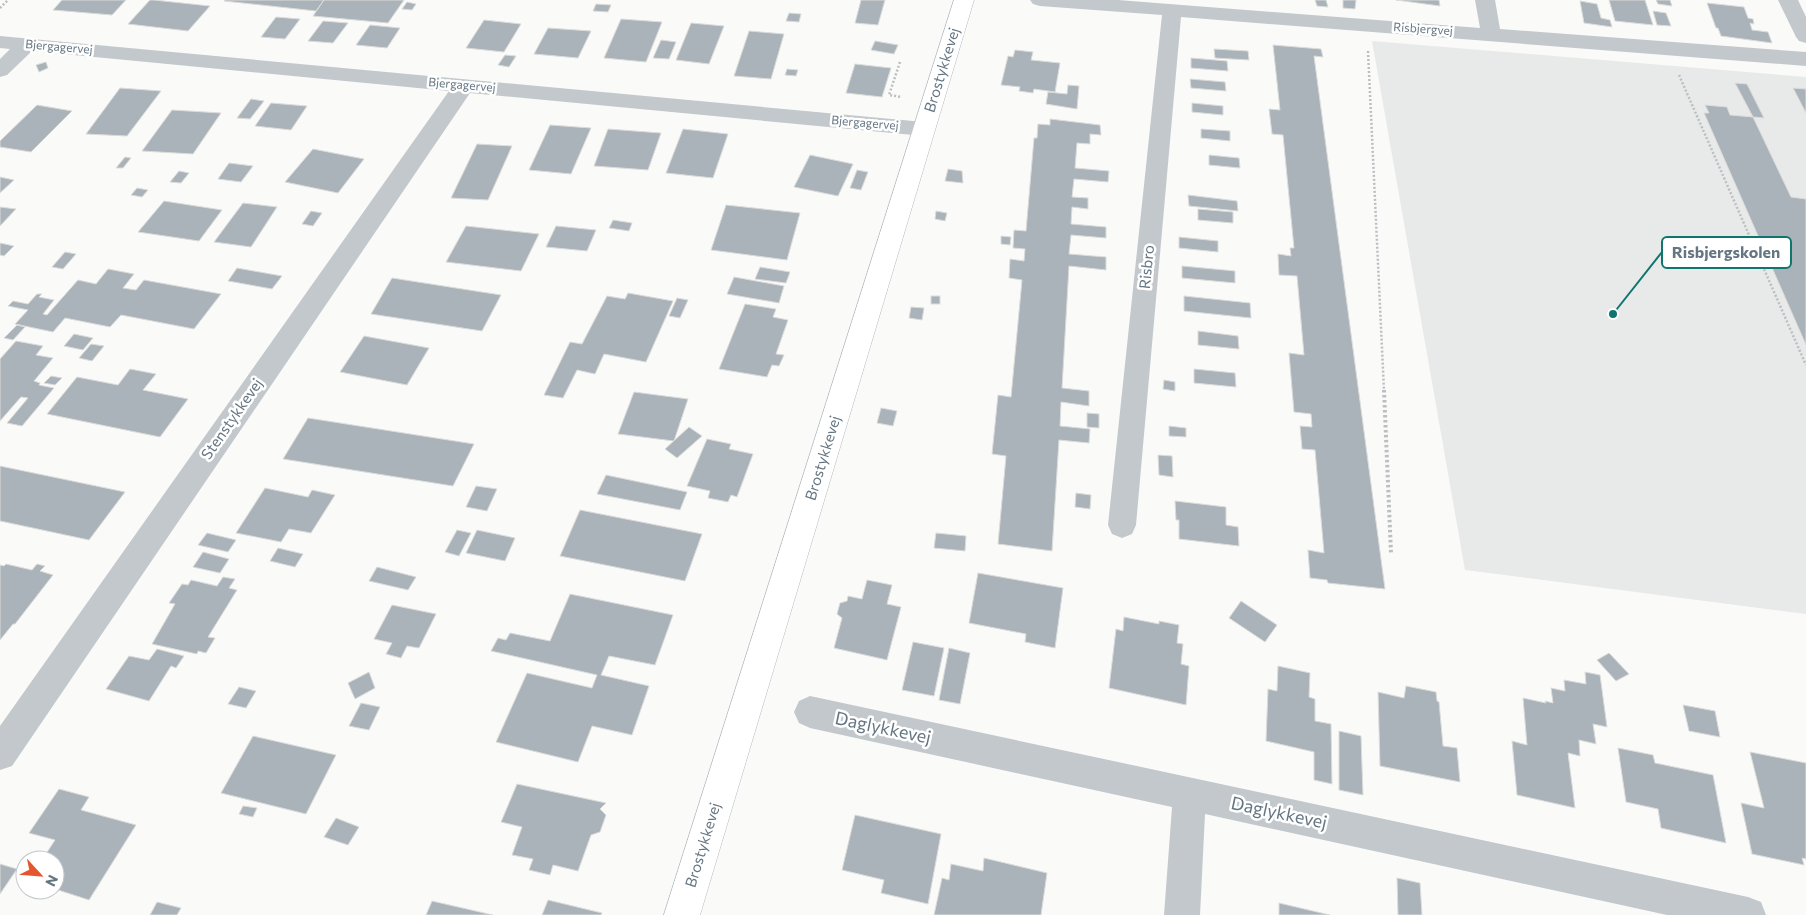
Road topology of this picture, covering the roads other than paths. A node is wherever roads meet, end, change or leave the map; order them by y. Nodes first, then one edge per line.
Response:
1 (964, 0) edge
2 (1040, 0) edge
3 (1485, 0) edge
4 (1788, 0) edge
5 (1229, 7) edge
6 (1172, 10) junction
7 (1491, 35) junction
8 (1806, 37) edge
9 (0, 42) edge
10 (28, 44) junction
11 (1806, 59) edge
12 (0, 70) edge
13 (464, 86) junction
14 (924, 129) junction
15 (1122, 524) dead end
16 (810, 712) dead end
17 (0, 754) edge
18 (1189, 794) junction
19 (1689, 908) edge
20 (682, 915) edge
21 (1182, 915) edge
22 (1748, 915) edge

1 - 14 street, Brostykkevej
2 - 6 street, Risbjergvej
3 - 7 street
4 - 8 street
5 - 6 street, Risbjergvej
5 - 7 street, Risbjergvej
6 - 15 street, Risbro
7 - 11 street, Risbjergvej
9 - 10 street, Bjergagervej
10 - 12 street
10 - 13 street, Bjergagervej
13 - 14 street, Bjergagervej
13 - 17 street, Stenstykkevej
14 - 20 street, Brostykkevej
16 - 18 street, Daglykkevej
18 - 19 street, Daglykkevej
18 - 21 street
19 - 22 street, Daglykkevej

